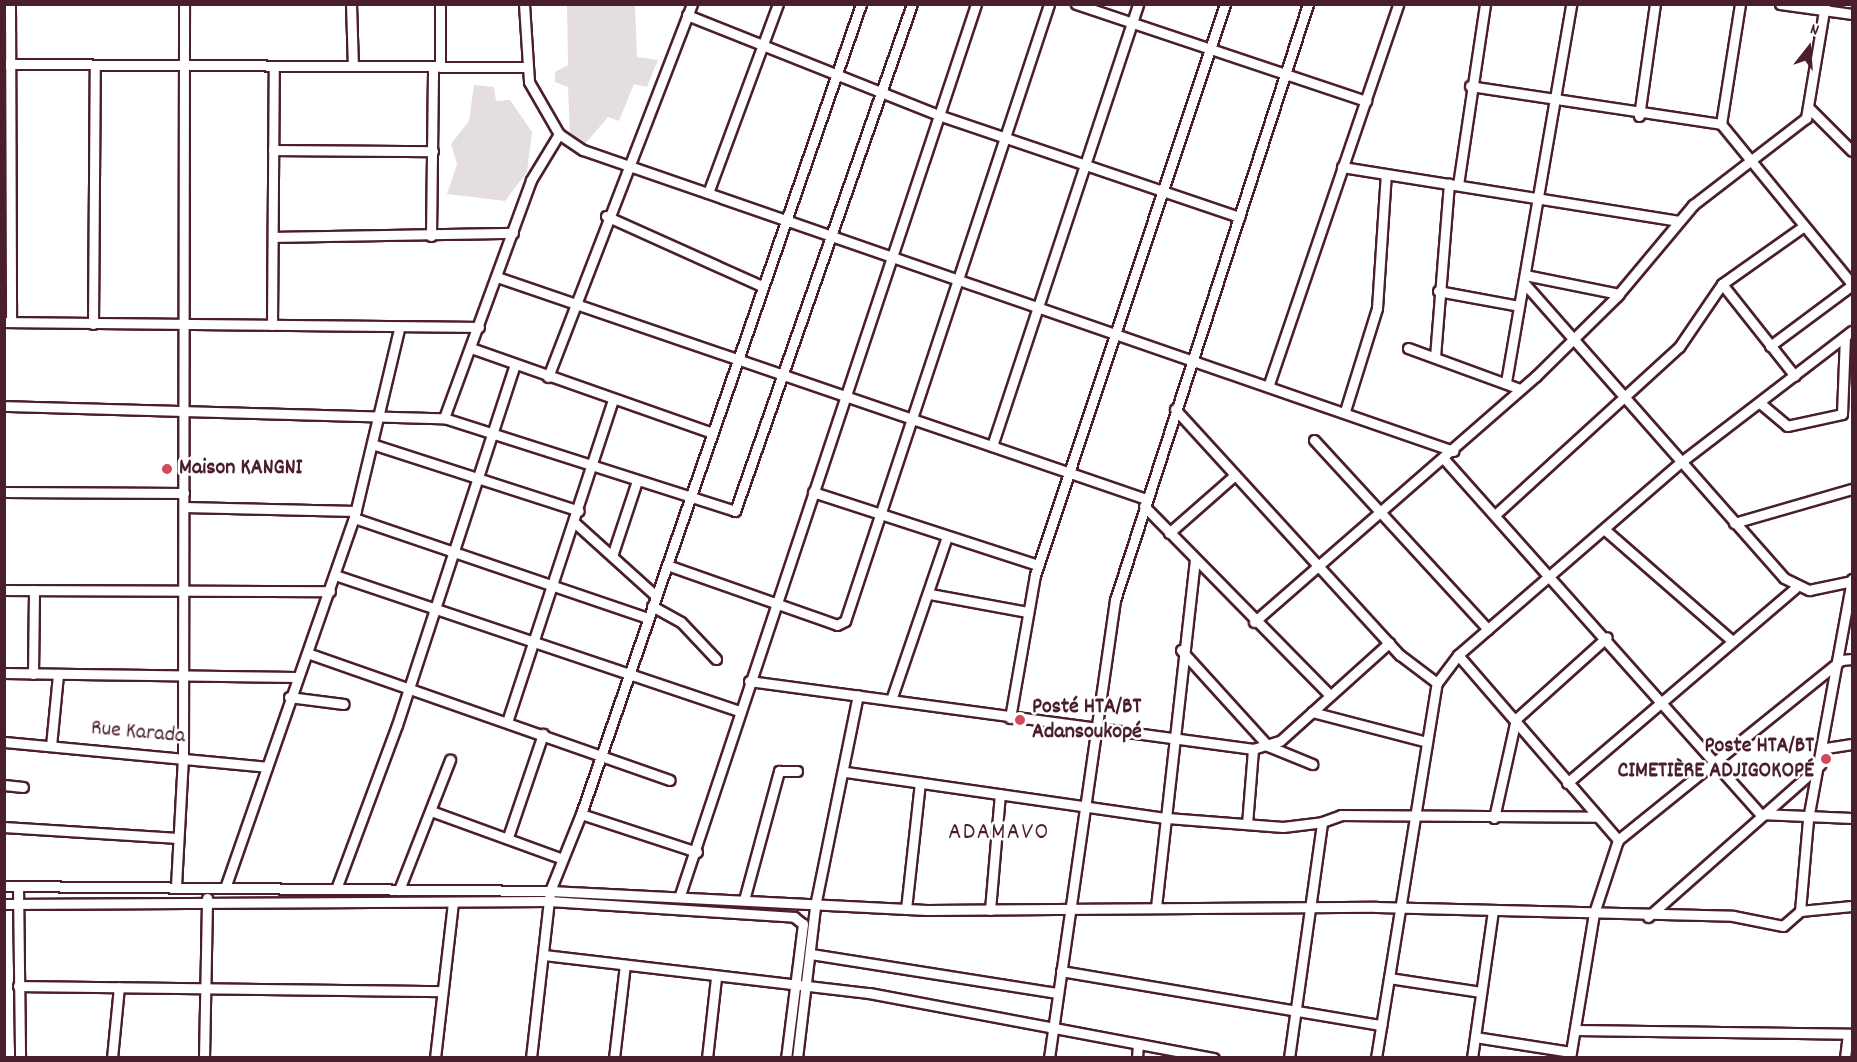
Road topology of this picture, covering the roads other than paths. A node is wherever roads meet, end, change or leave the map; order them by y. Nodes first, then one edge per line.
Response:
1 (10, 4) edge
2 (184, 4) edge
3 (351, 4) edge
4 (440, 4) edge
5 (524, 4) edge
6 (692, 4) edge
7 (778, 4) edge
8 (861, 4) edge
9 (912, 4) edge
10 (976, 4) edge
11 (1049, 4) edge
12 (1076, 4) edge
13 (1138, 4) edge
14 (1225, 4) edge
15 (1308, 4) edge
16 (1398, 4) edge
17 (1485, 4) edge
18 (1570, 4) edge
19 (1655, 4) edge
20 (1740, 4) edge
21 (1779, 4) edge
22 (1824, 8) edge
23 (1852, 14) edge
24 (687, 15) junction
25 (1132, 24) junction
26 (761, 45) junction
27 (1210, 51) junction
28 (7, 64) edge
29 (95, 65) junction
30 (184, 66) junction
31 (274, 66) junction
32 (353, 66) junction
33 (437, 67) junction
34 (525, 67) junction
35 (837, 75) junction
36 (1285, 75) junction
37 (1470, 86) junction
38 (882, 93) junction
39 (1366, 101) junction
40 (1556, 101) junction
41 (1810, 109) junction
42 (941, 116) junction
43 (1638, 116) junction
44 (1721, 124) junction
45 (559, 134) junction
46 (1008, 138) junction
47 (7, 148) edge
48 (273, 150) junction
49 (433, 151) junction
50 (1852, 151) edge
51 (1752, 159) junction
52 (1088, 162) junction
53 (627, 165) junction
54 (1342, 167) junction
55 (1386, 174) junction
56 (1453, 184) junction
57 (1162, 192) junction
58 (708, 193) junction
59 (1539, 197) junction
60 (7, 203) edge
61 (606, 216) junction
62 (1239, 217) junction
63 (785, 218) junction
64 (1678, 221) junction
65 (1804, 226) junction
66 (513, 233) junction
67 (833, 235) junction
68 (431, 236) junction
69 (274, 237) junction
70 (891, 255) junction
71 (958, 277) junction
72 (497, 278) junction
73 (1524, 279) junction
74 (1722, 284) junction
75 (1852, 284) edge
76 (762, 286) junction
77 (1438, 291) junction
78 (1619, 294) junction
79 (1035, 304) junction
80 (573, 306) junction
81 (1519, 306) junction
82 (8, 322) edge
83 (93, 324) junction
84 (184, 325) junction
85 (272, 325) junction
86 (479, 327) junction
87 (399, 329) junction
88 (1116, 332) junction
89 (1849, 334) edge
90 (1573, 339) junction
91 (1770, 346) junction
92 (471, 348) junction
93 (1408, 348) dead end
94 (1435, 357) junction
95 (1193, 358) junction
96 (738, 359) junction
97 (515, 365) junction
98 (783, 375) junction
99 (1795, 376) junction
100 (548, 377) junction
101 (1506, 382) junction
102 (1269, 384) junction
103 (1520, 389) junction
104 (845, 395) junction
105 (1625, 398) junction
106 (613, 400) junction
107 (1760, 403) junction
108 (4, 406) edge
109 (184, 409) junction
110 (1175, 409) junction
111 (1345, 411) junction
112 (381, 414) junction
113 (444, 418) junction
114 (911, 419) junction
115 (492, 432) junction
116 (712, 433) junction
117 (1314, 440) dead end
118 (375, 445) junction
119 (992, 446) junction
120 (1453, 451) junction
121 (1444, 459) junction
122 (1681, 462) junction
123 (592, 465) junction
124 (1067, 471) junction
125 (1234, 475) junction
126 (475, 479) junction
127 (637, 481) junction
128 (1852, 489) edge
129 (4, 492) edge
130 (813, 492) junction
131 (184, 493) junction
132 (690, 499) junction
133 (1145, 503) junction
134 (184, 507) junction
135 (1379, 510) junction
136 (579, 511) junction
137 (1496, 514) junction
138 (355, 515) junction
139 (879, 515) junction
140 (574, 522) junction
141 (1734, 523) junction
142 (1604, 529) junction
143 (1169, 533) junction
144 (947, 536) junction
145 (451, 552) junction
146 (612, 556) junction
147 (1195, 560) junction
148 (667, 565) junction
149 (1038, 565) junction
150 (1316, 566) junction
151 (1552, 574) junction
152 (335, 575) junction
153 (1852, 581) edge
154 (553, 584) junction
155 (1795, 588) junction
156 (4, 590) edge
157 (34, 590) junction
158 (183, 590) junction
159 (330, 591) junction
160 (930, 594) junction
161 (656, 596) junction
162 (774, 603) junction
163 (652, 606) junction
164 (433, 607) junction
165 (1027, 612) junction
166 (648, 618) junction
167 (1254, 622) junction
168 (1488, 629) junction
169 (1607, 637) junction
170 (1730, 639) junction
171 (534, 641) junction
172 (1389, 643) junction
173 (1181, 650) junction
174 (310, 654) junction
175 (1458, 655) junction
176 (1852, 658) edge
177 (716, 659) dead end
178 (1841, 660) junction
179 (4, 673) edge
180 (33, 674) junction
181 (630, 674) junction
182 (58, 675) junction
183 (296, 677) junction
184 (183, 678) junction
185 (749, 681) junction
186 (1437, 683) junction
187 (409, 686) junction
188 (858, 695) junction
189 (1330, 695) junction
190 (289, 697) junction
191 (891, 700) junction
192 (1662, 701) junction
193 (344, 704) dead end
194 (739, 711) junction
195 (1312, 712) junction
196 (1010, 718) junction
197 (1516, 720) junction
198 (507, 722) junction
199 (1099, 727) junction
200 (543, 734) junction
201 (1176, 739) junction
202 (4, 742) edge
203 (1427, 742) junction
204 (1852, 744) edge
205 (51, 746) junction
206 (1268, 746) junction
207 (1826, 748) junction
208 (1253, 749) junction
209 (183, 756) junction
210 (601, 756) junction
211 (450, 760) dead end
212 (1717, 763) junction
213 (1312, 764) dead end
214 (1820, 765) junction
215 (267, 767) junction
216 (797, 771) dead end
217 (846, 772) junction
218 (670, 780) dead end
219 (920, 783) junction
220 (1567, 783) junction
221 (4, 785) edge
222 (23, 787) dead end
223 (1000, 794) junction
224 (1088, 808) junction
225 (431, 811) junction
226 (581, 814) junction
227 (1415, 814) junction
228 (1760, 814) junction
229 (1596, 817) junction
230 (1167, 818) junction
231 (1494, 818) junction
232 (1852, 818) edge
233 (1808, 819) junction
234 (1322, 822) junction
235 (1247, 824) junction
236 (4, 827) edge
237 (508, 837) junction
238 (178, 838) junction
239 (1617, 840) junction
240 (697, 852) junction
241 (560, 858) junction
242 (4, 886) edge
243 (176, 886) junction
244 (207, 887) junction
245 (225, 888) junction
246 (336, 889) junction
247 (399, 890) junction
248 (18, 895) junction
249 (680, 895) junction
250 (549, 896) junction
251 (744, 900) junction
252 (207, 902) junction
253 (453, 903) junction
254 (4, 904) edge
255 (815, 906) junction
256 (1310, 906) junction
257 (1852, 906) edge
258 (1156, 907) junction
259 (1403, 908) junction
260 (906, 909) junction
261 (990, 910) junction
262 (1071, 910) junction
263 (1493, 910) junction
264 (1800, 911) junction
265 (1594, 913) junction
266 (1648, 917) junction
267 (811, 954) junction
268 (544, 955) junction
269 (625, 965) junction
270 (1061, 971) junction
271 (716, 978) junction
272 (1389, 978) junction
273 (18, 986) junction
274 (793, 986) junction
275 (119, 987) junction
276 (806, 987) junction
277 (206, 988) junction
278 (442, 991) junction
279 (1481, 992) junction
280 (1058, 993) junction
281 (1296, 1012) junction
282 (1381, 1025) junction
283 (1053, 1029) junction
284 (1575, 1030) junction
285 (1850, 1034) edge
286 (1475, 1037) junction
287 (1138, 1044) junction
288 (1571, 1055) edge
289 (20, 1058) edge
290 (112, 1058) edge
291 (204, 1058) edge
292 (435, 1058) edge
293 (531, 1058) edge
294 (614, 1058) edge
295 (707, 1058) edge
296 (786, 1058) edge
297 (797, 1058) edge
298 (1048, 1058) edge
299 (1137, 1058) edge
300 (1214, 1058) edge
301 (1289, 1058) edge
302 (1377, 1058) edge
303 (1472, 1058) edge
304 (1845, 1058) edge

1 - 28 street
2 - 30 street
3 - 32 street
4 - 33 street
5 - 34 street
6 - 24 street
7 - 26 street
8 - 35 street
9 - 38 street
10 - 42 street
11 - 46 street
12 - 25 street
13 - 25 street
14 - 27 street
15 - 36 street
16 - 39 street
17 - 37 street
18 - 40 street
19 - 43 street
20 - 44 street
21 - 22 street
22 - 23 street
22 - 41 street
24 - 26 street
24 - 53 street
25 - 27 street
25 - 52 street
26 - 35 street
26 - 58 street
27 - 36 street
27 - 57 street
28 - 29 street
28 - 47 street
29 - 30 street
29 - 83 street
30 - 31 street
30 - 84 street
31 - 32 street
31 - 48 street
32 - 33 street
33 - 34 street
33 - 49 street
34 - 45 street
35 - 38 street
35 - 63 street
36 - 39 street
36 - 62 street
37 - 40 street
37 - 56 street
38 - 42 street
38 - 67 street
39 - 54 street
40 - 43 street
40 - 59 street
41 - 50 street
41 - 51 street
42 - 46 street
42 - 70 street
43 - 44 street
44 - 51 street
45 - 53 street
45 - 66 street
46 - 52 street
46 - 71 street
47 - 60 street
48 - 49 street
48 - 69 street
49 - 68 street
51 - 64 street
51 - 65 street
52 - 57 street
52 - 79 street
53 - 58 street
53 - 61 street
54 - 55 street
54 - 102 street
55 - 56 street
55 - 111 street
56 - 59 street
56 - 77 street
57 - 62 street
57 - 88 street
58 - 63 street
59 - 64 street
59 - 73 street
60 - 82 street
61 - 76 street
61 - 80 street
62 - 95 street
63 - 67 street
63 - 76 street
64 - 78 street
65 - 74 street
65 - 75 street
66 - 68 street
66 - 72 street
67 - 70 street
67 - 98 street
68 - 69 street
69 - 85 street
70 - 71 street
70 - 104 street
71 - 79 street
71 - 114 street
72 - 80 street
72 - 86 street
73 - 78 street
73 - 81 street
73 - 90 street
74 - 91 street
74 - 105 street
75 - 91 street
76 - 96 street
77 - 81 street
77 - 94 street
78 - 90 street
79 - 88 street
79 - 119 street
80 - 96 street
80 - 100 street
81 - 101 street
82 - 83 street
83 - 84 street
84 - 85 street
84 - 109 street
85 - 87 street
86 - 87 street
86 - 92 street
87 - 112 street
88 - 95 street
88 - 124 street
89 - 99 street
89 - 107 street
90 - 103 street
90 - 105 street
91 - 99 street
92 - 97 street
92 - 113 street
93 - 94 street
94 - 101 street
95 - 102 street
95 - 110 street
96 - 98 street
96 - 116 street
97 - 100 street
97 - 115 street
98 - 104 street
98 - 132 street
99 - 107 street
100 - 106 street
101 - 103 street
102 - 111 street
103 - 120 street
104 - 114 street
104 - 130 street
105 - 122 street
105 - 137 street
106 - 116 street
106 - 123 street
107 - 122 street
108 - 109 street
109 - 112 street
109 - 131 street
110 - 125 street
110 - 133 street
111 - 120 street
112 - 113 street
112 - 118 street
113 - 115 street
114 - 119 street
114 - 139 street
115 - 123 street
115 - 126 street
116 - 132 street
117 - 135 street
118 - 126 street
118 - 138 street
119 - 124 street
120 - 121 street
121 - 135 street
121 - 137 street
122 - 141 street
122 - 142 street
123 - 127 street
123 - 136 street
124 - 133 street
124 - 149 street
125 - 143 street
125 - 150 street
126 - 136 street
126 - 145 street
127 - 132 street
127 - 146 street
128 - 141 street
129 - 131 street
130 - 139 street
130 - 162 street
131 - 134 street
132 - 148 street
133 - 143 street
133 - 199 street
134 - 138 street
134 - 158 street
135 - 150 street
135 - 168 street
136 - 140 street
137 - 151 street
138 - 145 street
138 - 152 street
139 - 144 street
139 - 162 street
140 - 146 street
140 - 154 street
141 - 155 street
142 - 151 street
142 - 170 street
143 - 147 street
144 - 149 street
144 - 160 street
145 - 154 street
145 - 164 street
146 - 161 street
147 - 167 street
147 - 173 street
148 - 161 street
148 - 162 street
149 - 165 street
150 - 167 street
150 - 172 street
151 - 168 street
151 - 169 street
152 - 159 street
152 - 164 street
153 - 155 street
153 - 178 street
154 - 166 street
154 - 171 street
155 - 170 street
156 - 157 street
157 - 158 street
157 - 180 street
158 - 159 street
158 - 184 street
159 - 174 street
160 - 165 street
160 - 191 street
161 - 163 street
162 - 185 street
163 - 166 street
163 - 177 street
164 - 171 street
164 - 187 street
165 - 196 street
166 - 181 street
167 - 189 street
168 - 175 street
169 - 192 street
169 - 197 street
170 - 192 street
171 - 181 street
171 - 198 street
172 - 186 street
172 - 189 street
173 - 201 street
173 - 206 street
174 - 183 street
174 - 187 street
175 - 186 street
175 - 197 street
176 - 178 street
178 - 207 street
178 - 212 street
179 - 180 street
180 - 182 street
181 - 194 street
181 - 210 street
182 - 184 street
182 - 205 street
183 - 184 street
183 - 190 street
184 - 209 street
185 - 188 street
185 - 194 street
186 - 203 street
187 - 198 street
187 - 246 street
188 - 191 street
188 - 217 street
189 - 195 street
190 - 193 street
190 - 215 street
191 - 196 street
192 - 212 street
192 - 220 street
194 - 240 street
195 - 203 street
195 - 206 street
196 - 199 street
197 - 220 street
197 - 231 street
198 - 200 street
199 - 201 street
199 - 224 street
200 - 210 street
200 - 237 street
201 - 208 street
201 - 230 street
202 - 205 street, Rue Karada
203 - 227 street
204 - 207 street
205 - 209 street, Rue Karada
206 - 208 street
206 - 213 street
207 - 214 street
208 - 235 street
209 - 215 street, Rue Karada
209 - 238 street
210 - 218 street
210 - 226 street
211 - 225 street
212 - 228 street
212 - 239 street
214 - 228 street
214 - 233 street
215 - 245 street
216 - 251 street
217 - 219 street
217 - 255 street
219 - 223 street
219 - 260 street
220 - 229 street
221 - 222 street
223 - 224 street
223 - 261 street
224 - 230 street
224 - 262 street
225 - 237 street
225 - 247 street
226 - 240 street
226 - 241 street
227 - 231 street
227 - 234 street
227 - 259 street
228 - 233 street
228 - 266 street
229 - 231 street
229 - 239 street
230 - 235 street
230 - 258 street
232 - 233 street
233 - 264 street
234 - 235 street
234 - 256 street
236 - 238 street
237 - 241 street
238 - 243 street
239 - 265 street
240 - 249 street
241 - 250 street
242 - 248 street
243 - 244 street
243 - 248 street
244 - 245 street
244 - 252 street
245 - 246 street
246 - 247 street
247 - 250 street
248 - 252 street
248 - 254 street
248 - 273 street
249 - 250 street
249 - 251 street
250 - 253 street
250 - 268 street
250 - 274 street
251 - 255 street
252 - 253 street
252 - 277 street
253 - 278 street
255 - 260 street
255 - 267 street
256 - 258 street
256 - 259 street
256 - 281 street
257 - 264 street
258 - 262 street
259 - 263 street
259 - 272 street
260 - 261 street
261 - 262 street
262 - 270 street
263 - 265 street
263 - 279 street
264 - 266 street
265 - 266 street
265 - 284 street
267 - 276 street
267 - 280 street
268 - 269 street
268 - 293 street
269 - 271 street
269 - 294 street
270 - 280 street
270 - 281 street
271 - 274 street
271 - 295 street
272 - 279 street
272 - 282 street
273 - 275 street
273 - 289 street
274 - 276 street
274 - 296 street
275 - 277 street
275 - 290 street
276 - 283 street
276 - 297 street
277 - 278 street
277 - 291 street
278 - 292 street
279 - 286 street
280 - 283 street
281 - 282 street
281 - 301 street
282 - 302 street
283 - 287 street
283 - 298 street
284 - 285 street
284 - 288 street
285 - 304 street
286 - 288 street
286 - 303 street
287 - 299 street
287 - 300 street

